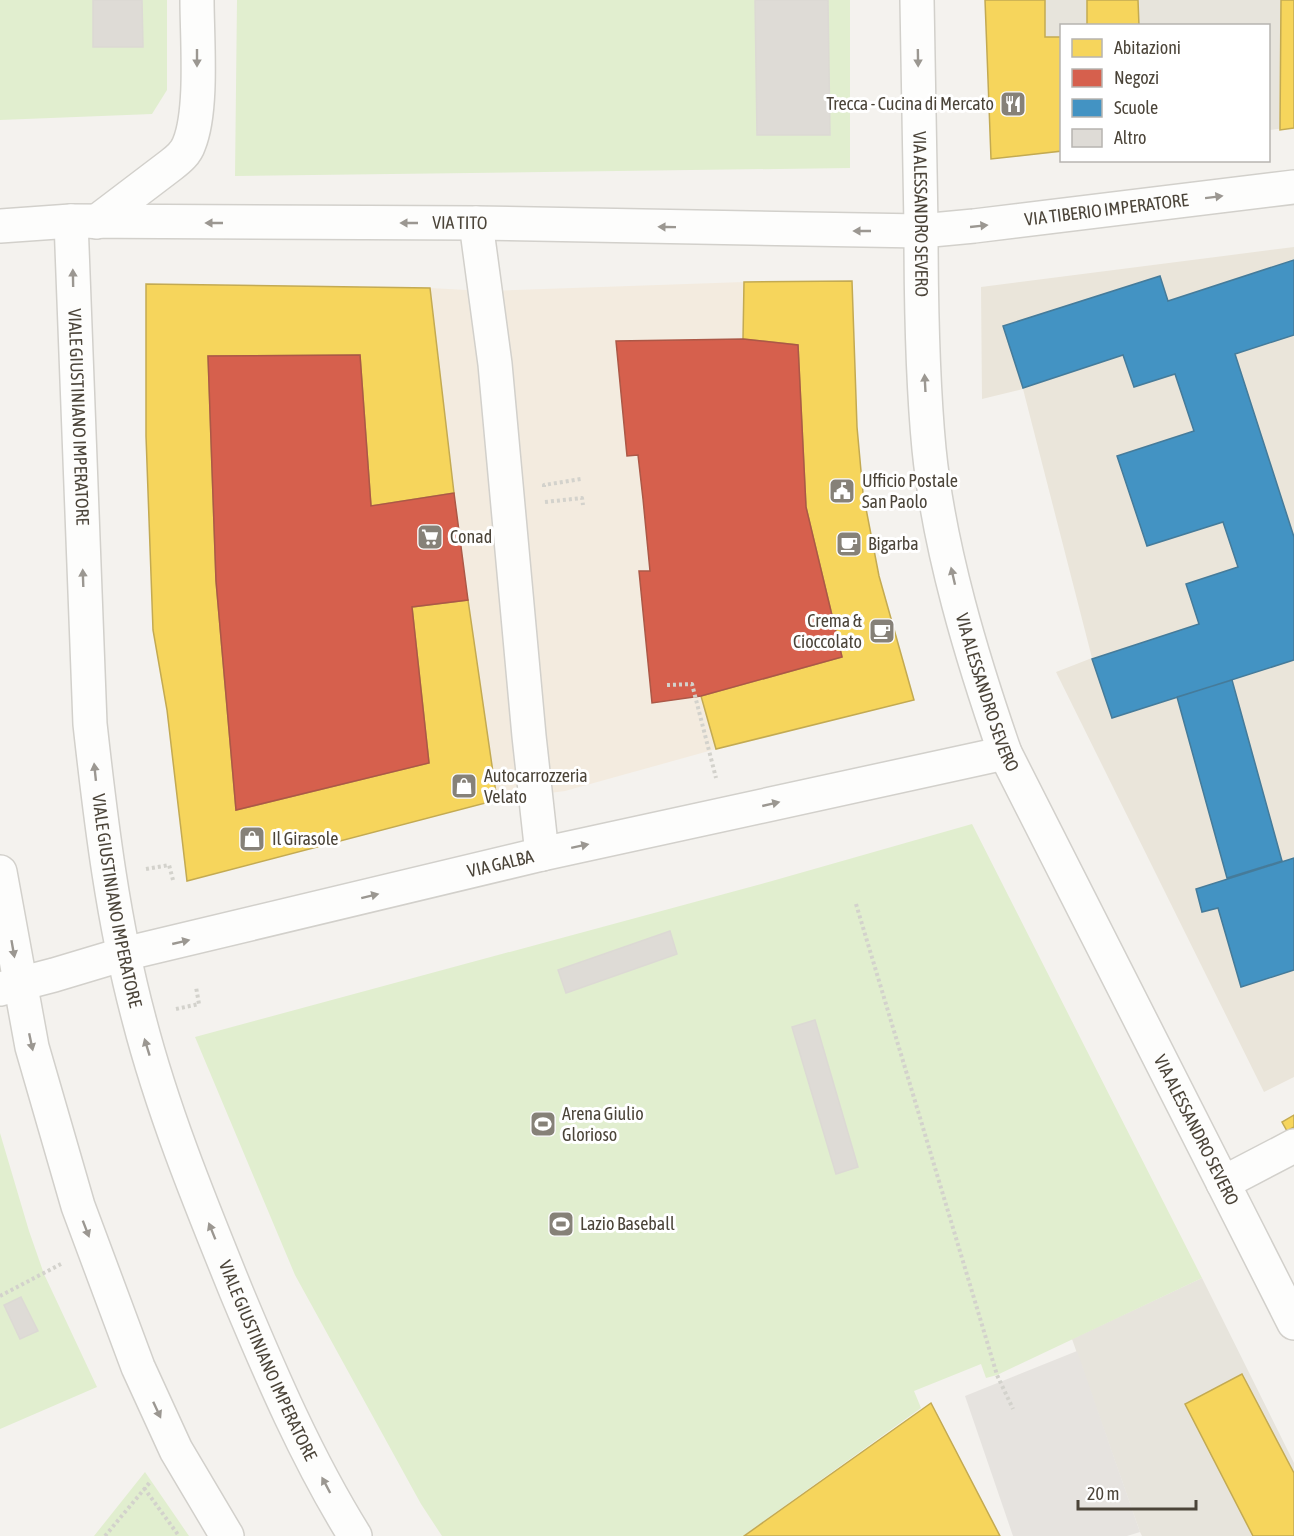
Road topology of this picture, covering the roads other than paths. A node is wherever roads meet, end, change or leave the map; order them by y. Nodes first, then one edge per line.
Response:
1 (197, 0) edge
2 (917, 0) edge
3 (1294, 187) edge
4 (84, 222) junction
5 (476, 223) junction
6 (0, 226) edge
7 (921, 231) junction
8 (1005, 753) junction
9 (542, 854) junction
10 (0, 872) edge
11 (124, 954) junction
12 (10, 987) edge
13 (1294, 1146) edge
14 (1223, 1183) junction
15 (1294, 1323) edge
16 (227, 1536) edge
17 (355, 1536) edge

1 -> 4 street
2 -> 7 street, VIA ALESSANDRO SEVERO
7 -> 3 street, VIA TIBERIO IMPERATORE
5 -> 4 street, VIA TITO
4 - 6 street, VIA TITO
11 -> 4 street, VIALE GIUSTINIANO IMPERATORE
7 -> 5 street, VIA TITO
5 - 9 street
8 -> 7 street, VIA ALESSANDRO SEVERO
9 -> 8 street, VIA GALBA
8 - 14 street, VIA ALESSANDRO SEVERO
11 -> 9 street, VIA GALBA
10 -> 12 street
11 - 12 street, VIA GALBA
17 -> 11 street, VIALE GIUSTINIANO IMPERATORE
12 -> 16 street
13 - 14 street
14 - 15 street, VIA ALESSANDRO SEVERO

